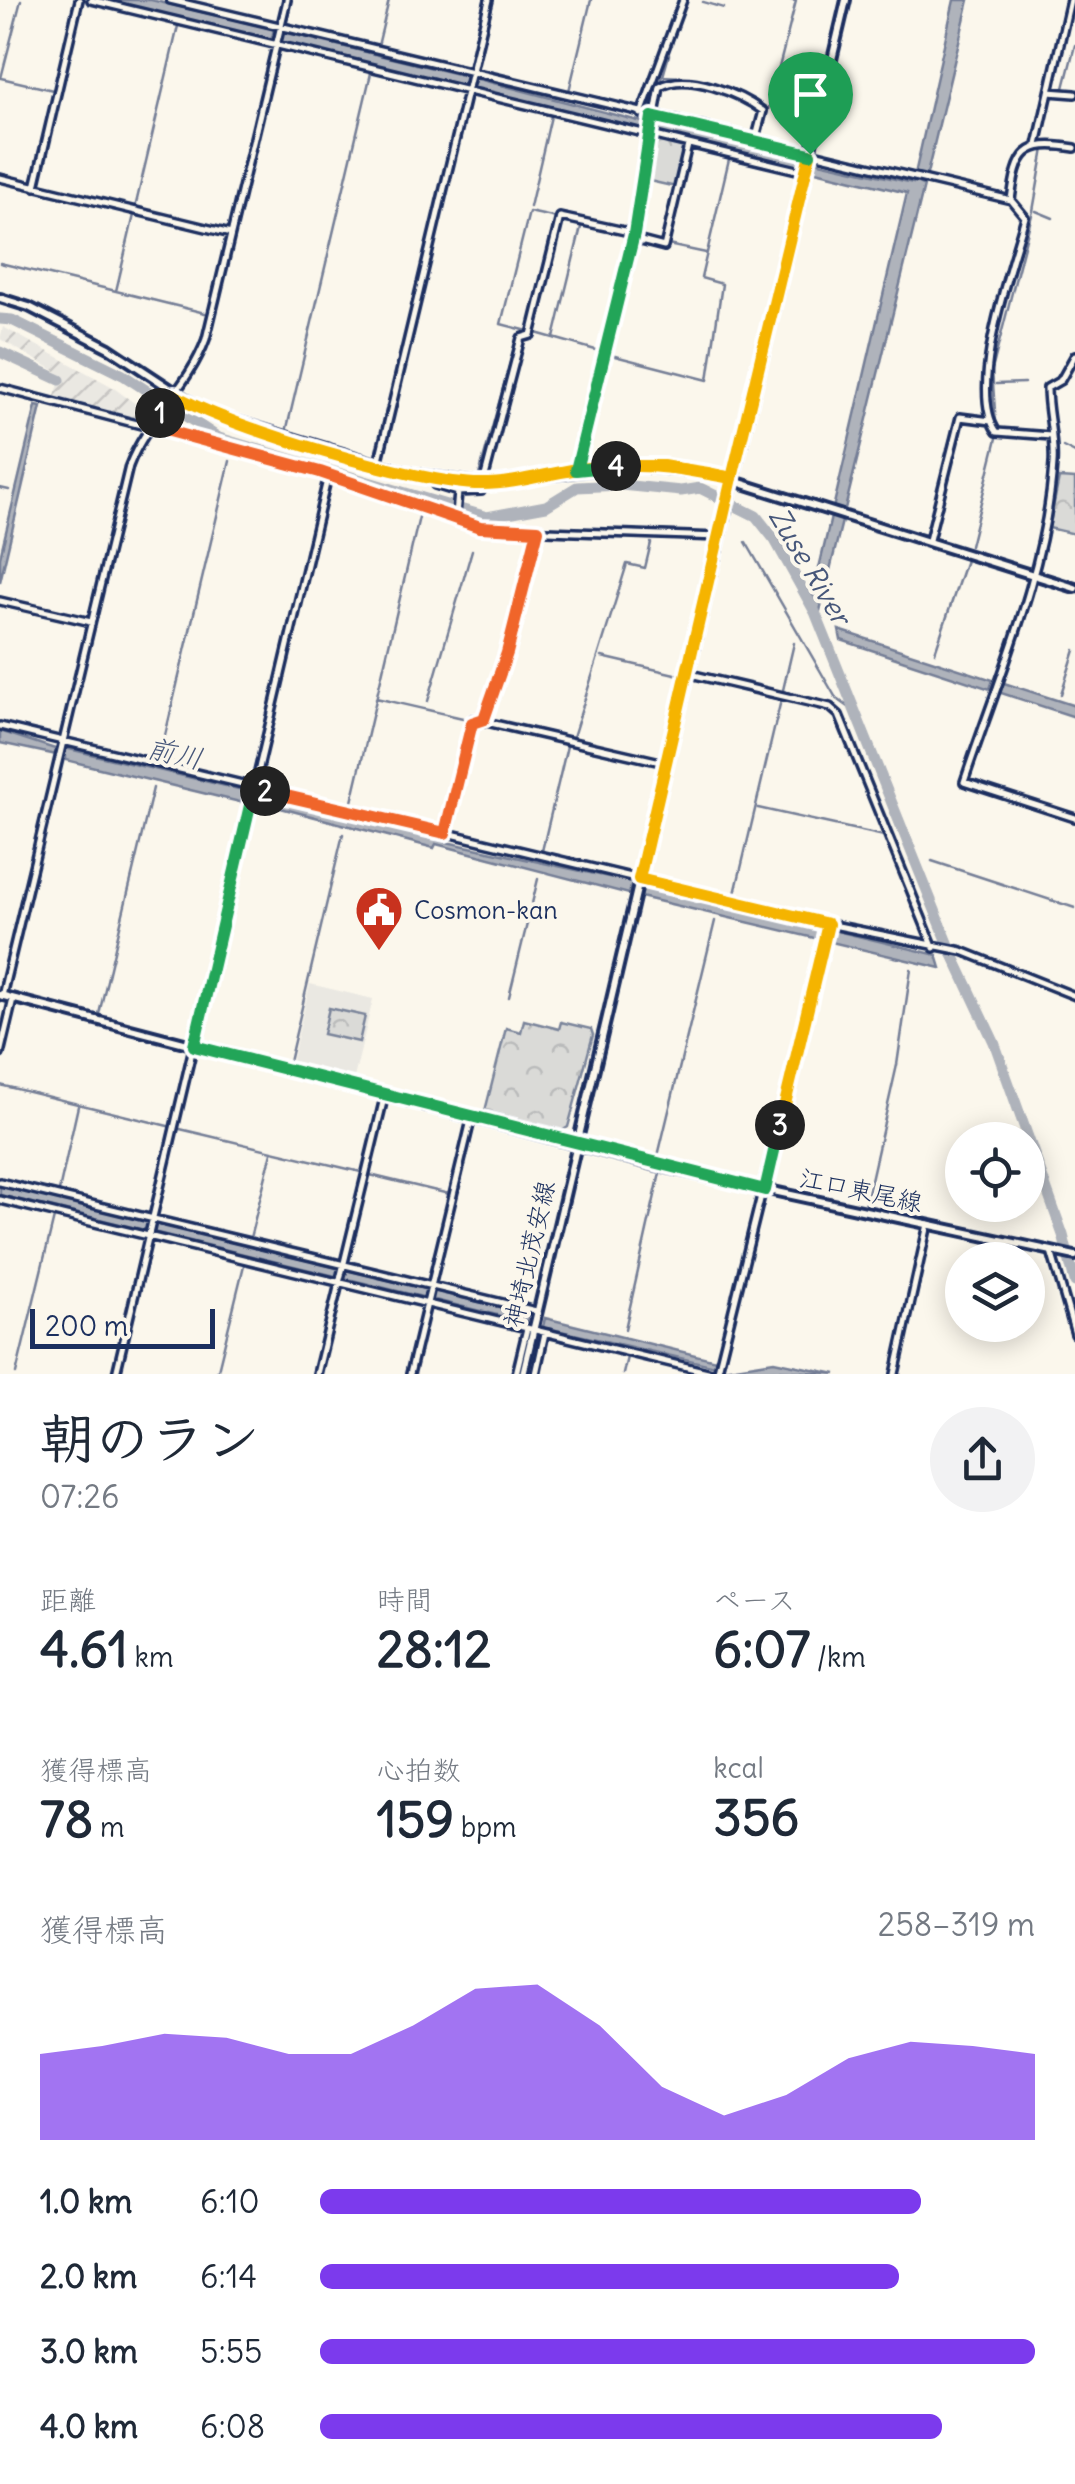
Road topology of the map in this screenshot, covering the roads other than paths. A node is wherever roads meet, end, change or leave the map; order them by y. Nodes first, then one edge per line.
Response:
1 (79, 0) edge
2 (90, 0) edge
3 (170, 0) edge
4 (287, 0) edge
5 (489, 0) edge
6 (683, 0) edge
7 (846, 0) edge
8 (1070, 0) edge
9 (278, 36) junction
10 (469, 82) junction
11 (1048, 92) junction
12 (1075, 94) edge
13 (641, 114) junction
14 (651, 126) junction
15 (755, 141) junction
16 (689, 144) junction
17 (1038, 145) junction
18 (1075, 148) edge
19 (809, 156) junction
20 (806, 172) junction
21 (0, 178) edge
22 (35, 187) junction
23 (1011, 200) junction
24 (230, 234) junction
25 (634, 236) junction
26 (0, 298) edge
27 (1075, 355) edge
28 (0, 388) edge
29 (173, 397) junction
30 (990, 421) junction
31 (150, 426) junction
32 (1051, 436) junction
33 (378, 464) junction
34 (576, 470) junction
35 (732, 478) junction
36 (434, 479) junction
37 (326, 484) dead end
38 (483, 484) junction
39 (457, 493) junction
40 (456, 514) junction
41 (538, 530) junction
42 (719, 537) junction
43 (929, 540) junction
44 (1032, 574) junction
45 (1075, 588) edge
46 (0, 601) edge
47 (92, 622) junction
48 (686, 673) junction
49 (484, 719) junction
50 (0, 726) edge
51 (61, 750) junction
52 (665, 764) junction
53 (252, 795) junction
54 (1075, 818) edge
55 (445, 833) junction
56 (639, 879) junction
57 (827, 931) junction
58 (936, 948) junction
59 (1, 996) edge
60 (1075, 996) edge
61 (14, 999) junction
62 (194, 1046) junction
63 (0, 1054) edge
64 (385, 1094) junction
65 (472, 1116) junction
66 (575, 1144) junction
67 (0, 1182) edge
68 (765, 1190) junction
69 (0, 1200) edge
70 (928, 1224) junction
71 (152, 1228) junction
72 (1052, 1251) junction
73 (1075, 1256) edge
74 (341, 1273) junction
75 (429, 1295) junction
76 (536, 1311) junction
77 (530, 1329) junction
78 (545, 1332) junction
79 (1075, 1334) edge
80 (718, 1371) edge
81 (116, 1374) edge
82 (317, 1374) edge
83 (410, 1374) edge
84 (519, 1374) edge
85 (536, 1374) edge
86 (896, 1374) edge

1 - 22 street
2 - 9 street
3 - 9 street
4 - 9 street
5 - 10 street
6 - 13 street
7 - 19 street, 神埼北茂安線
8 - 11 street
9 - 10 street
9 - 10 street
9 - 24 street
10 - 13 street
10 - 14 street
10 - 33 street
11 - 12 street
11 - 17 street
13 - 14 street
14 - 15 street
14 - 15 street
14 - 16 street
14 - 25 street
15 - 19 street
16 - 20 street
16 - 25 street
17 - 18 street
17 - 23 street
19 - 20 street, 神埼北茂安線
19 - 23 street
20 - 35 street, 神埼北茂安線
21 - 22 street
22 - 24 street
23 - 30 street
24 - 29 street
25 - 34 street
25 - 38 street
26 - 29 street
27 - 32 street
28 - 31 street
29 - 31 street
29 - 33 street
30 - 32 street
30 - 43 street
31 - 40 street
31 - 47 street
32 - 44 street
33 - 36 street
34 - 35 street
34 - 38 street
35 - 42 street, 神埼北茂安線
35 - 43 street
36 - 38 street
36 - 39 street
37 - 53 street
38 - 39 street
39 - 40 street
40 - 41 street
41 - 42 street
41 - 49 street
42 - 48 street, 神埼北茂安線
43 - 44 street
44 - 45 street
44 - 54 street
46 - 47 street
47 - 51 street
48 - 52 street, 神埼北茂安線
48 - 58 street
49 - 52 street
49 - 55 street
50 - 51 street
51 - 53 street
51 - 59 street
52 - 56 street, 神埼北茂安線
53 - 55 street
53 - 62 street
55 - 56 street
56 - 57 street
56 - 66 street, 神埼北茂安線
57 - 58 street
57 - 68 street
58 - 60 street
59 - 61 street, 江口東尾線
61 - 62 street, 江口東尾線
61 - 63 street
62 - 64 street, 江口東尾線
62 - 71 street
64 - 65 street, 江口東尾線
64 - 74 street
65 - 66 street, 江口東尾線
65 - 75 street
66 - 68 street, 江口東尾線
66 - 76 street, 神埼北茂安線
67 - 71 street
68 - 70 street, 江口東尾線
68 - 80 street
69 - 71 street
70 - 72 street, 江口東尾線
70 - 86 street
71 - 74 street
71 - 74 street
71 - 81 street
72 - 73 street, 江口東尾線
72 - 79 street
74 - 75 street
74 - 75 street
74 - 82 street
75 - 76 street
75 - 77 street
75 - 83 street
76 - 77 street, 神埼北茂安線
77 - 78 street
77 - 84 street, 神埼北茂安線
78 - 80 street
78 - 85 street

